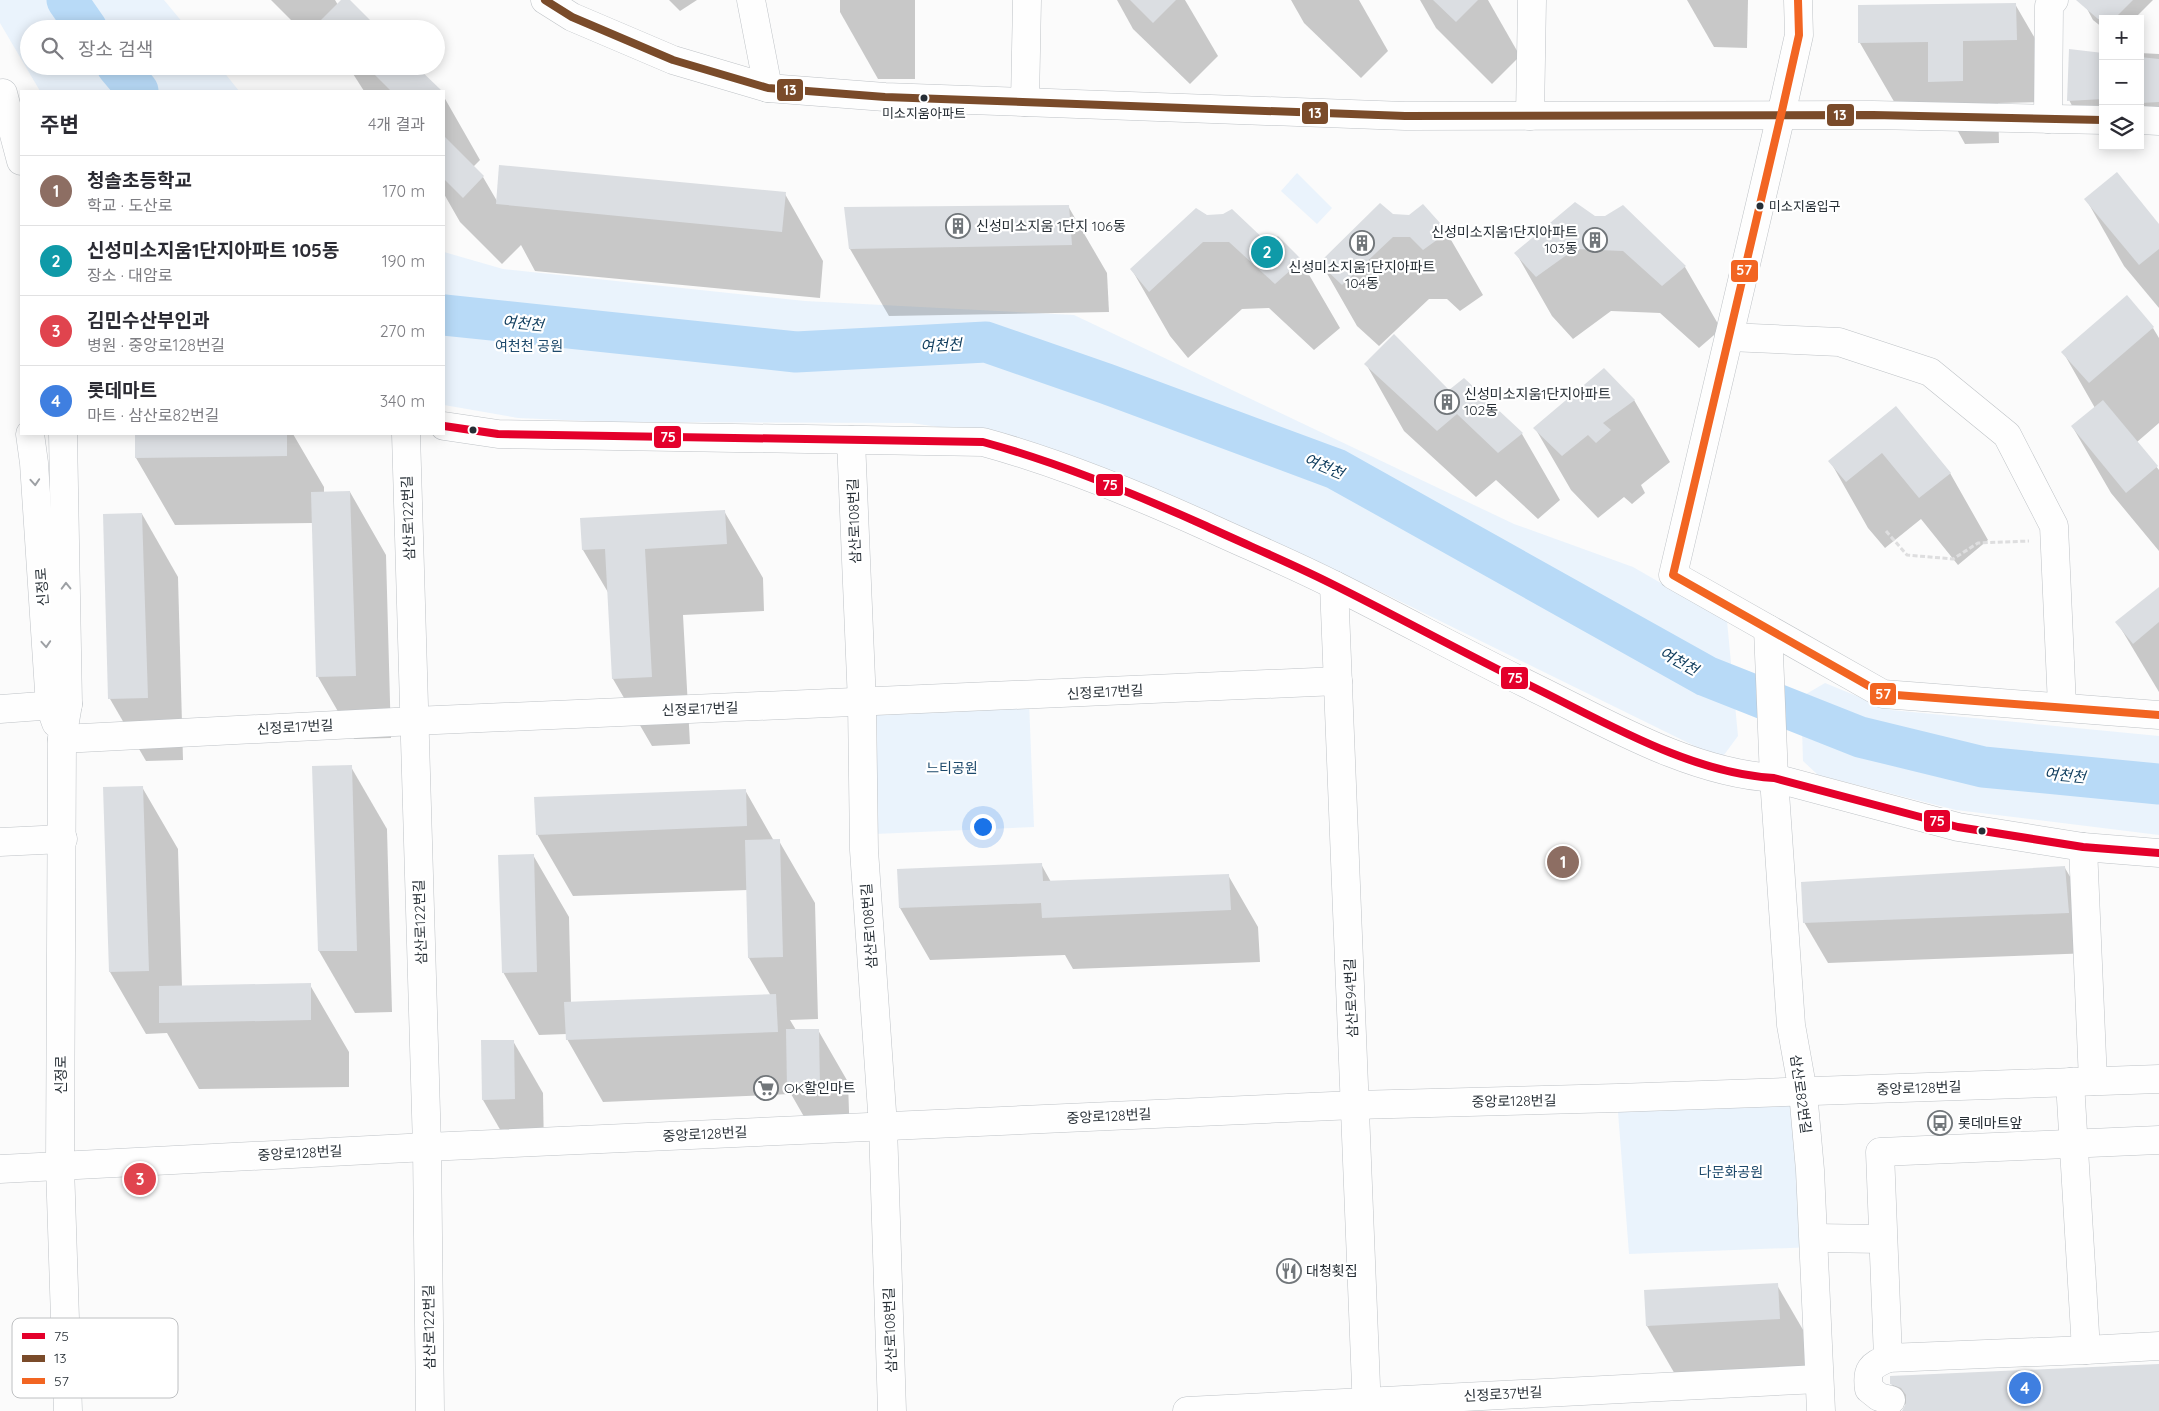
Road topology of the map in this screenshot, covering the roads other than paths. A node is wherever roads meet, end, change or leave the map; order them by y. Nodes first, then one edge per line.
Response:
1 (546, 0) edge
2 (752, 0) edge
3 (1027, 0) edge
4 (1532, 0) edge
5 (1798, 0) edge
6 (2048, 2) edge
7 (768, 88) junction
8 (1, 91) edge
9 (1025, 102) junction
10 (20, 112) edge
11 (1530, 116) junction
12 (1781, 116) junction
13 (2048, 118) junction
14 (2099, 120) edge
15 (2144, 120) edge
16 (2159, 121) edge
17 (20, 158) edge
18 (1729, 337) junction
19 (445, 426) edge
20 (30, 435) edge
21 (63, 435) edge
22 (406, 435) edge
23 (851, 440) junction
24 (1334, 585) junction
25 (1768, 629) junction
26 (1338, 681) junction
27 (862, 702) junction
28 (59, 705) junction
29 (2062, 706) junction
30 (0, 709) edge
31 (2159, 715) edge
32 (414, 721) junction
33 (62, 739) junction
34 (1774, 778) junction
35 (63, 839) junction
36 (0, 842) edge
37 (2083, 847) junction
38 (2159, 853) edge
39 (2159, 1079) edge
40 (2082, 1082) junction
41 (1803, 1092) junction
42 (1355, 1105) junction
43 (882, 1126) junction
44 (2159, 1140) edge
45 (2074, 1145) junction
46 (427, 1146) junction
47 (60, 1166) junction
48 (0, 1169) edge
49 (1814, 1238) junction
50 (1883, 1239) junction
51 (65, 1318) edge
52 (2159, 1346) edge
53 (2086, 1350) junction
54 (1888, 1358) junction
55 (1819, 1378) junction
56 (68, 1398) edge
57 (1891, 1400) dead end
58 (1367, 1406) edge
59 (68, 1411) edge
60 (430, 1411) edge
61 (892, 1411) edge
62 (1187, 1411) edge
63 (1821, 1411) edge

1 - 7 street
2 - 7 street
3 - 9 street
4 - 11 street
5 - 12 street
6 - 13 street
7 - 9 street
8 - 10 street
8 - 17 street
9 - 11 street
11 - 12 street
12 - 13 street
12 - 18 street
13 - 14 street
15 - 16 street
18 - 25 street
18 - 29 street
19 - 23 street
20 -> 28 street, 신정로
28 -> 21 street, 신정로
22 - 32 street, 삼산로122번길
23 - 24 street
23 - 27 street, 삼산로108번길
24 - 26 street, 삼산로94번길
24 - 34 street
25 - 29 street
25 - 34 street, 삼산로82번길
26 - 27 street, 신정로17번길
26 - 42 street, 삼산로94번길
27 - 32 street, 신정로17번길
27 - 43 street, 삼산로108번길
28 - 30 street
28 - 33 street, 신정로
29 - 31 street
32 - 33 street, 신정로17번길
32 - 46 street, 삼산로122번길
33 - 35 street, 신정로
34 - 37 street
34 - 41 street, 삼산로82번길
35 - 36 street
35 - 47 street, 신정로
37 - 38 street
37 - 40 street
39 - 40 street, 중앙로128번길
40 - 41 street, 중앙로128번길
40 - 45 street
41 - 42 street, 중앙로128번길
41 - 49 street, 삼산로82번길
42 - 43 street, 중앙로128번길
42 - 58 street, 삼산로94번길
43 - 46 street, 중앙로128번길
43 - 61 street, 삼산로108번길
44 - 45 street
45 - 50 street
45 - 53 street
46 - 47 street, 중앙로128번길
46 - 60 street, 삼산로122번길
47 - 48 street, 중앙로128번길
47 - 51 street, 신정로
49 - 50 street
49 - 55 street, 삼산로82번길
50 - 54 street
52 - 53 street
53 - 54 street
54 - 57 street
55 - 58 street, 신정로37번길
55 - 63 street, 삼산로82번길
56 - 59 street, 신정로
58 - 62 street, 신정로37번길

